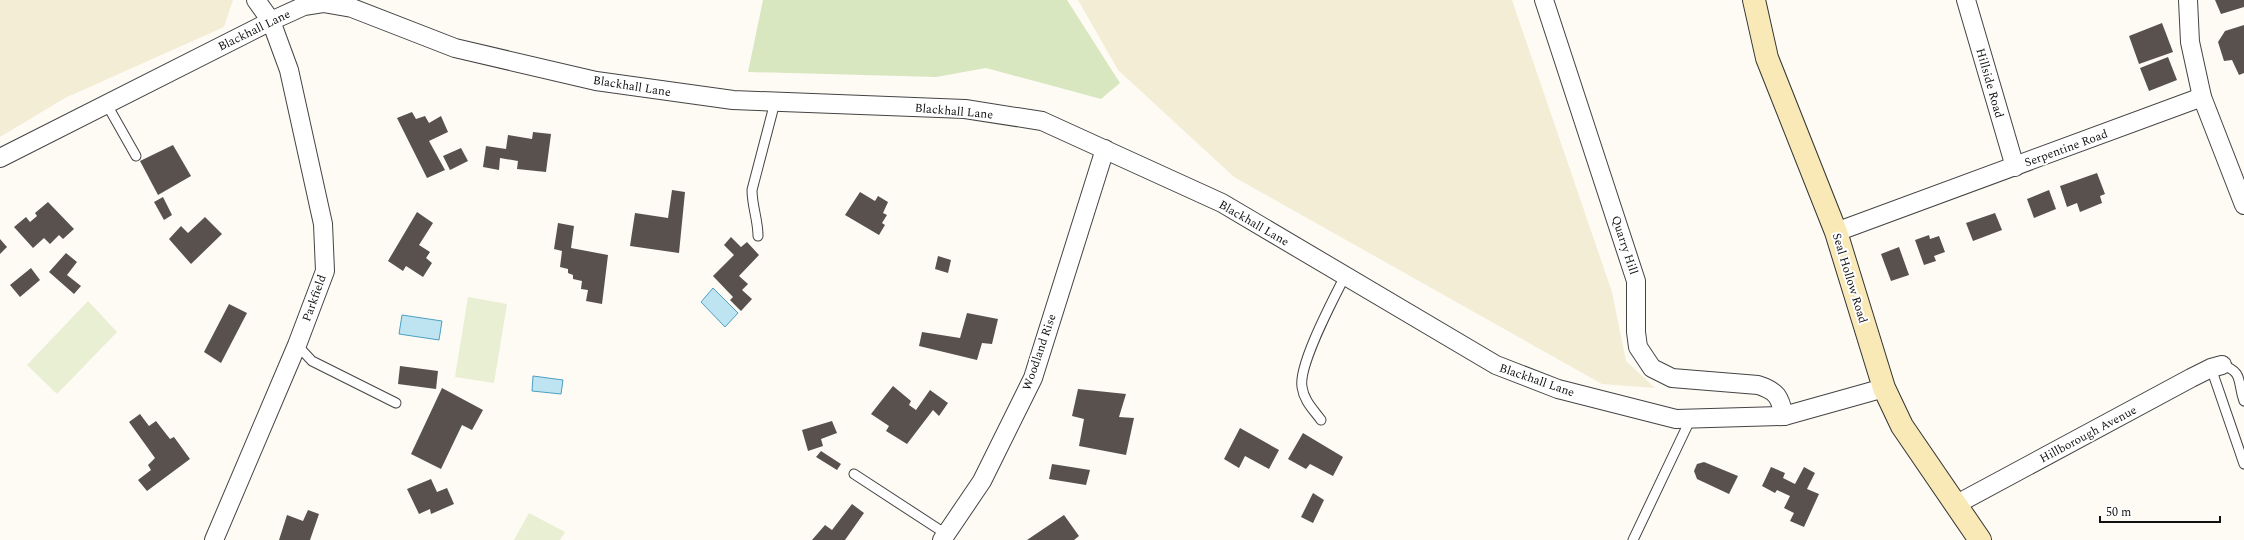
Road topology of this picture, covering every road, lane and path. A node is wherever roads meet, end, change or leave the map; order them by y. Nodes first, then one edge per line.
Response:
1 (256, 0) edge
2 (1544, 0) edge
3 (1754, 0) edge
4 (1966, 0) edge
5 (2188, 0) edge
6 (271, 21) junction
7 (2202, 97) junction
8 (775, 102) junction
9 (106, 104) junction
10 (1105, 149) junction
11 (136, 156) dead end
12 (0, 158) edge
13 (2015, 167) junction
14 (2243, 199) edge
15 (1836, 232) junction
16 (758, 236) dead end
17 (1345, 276) junction
18 (297, 345) junction
19 (2216, 367) junction
20 (1884, 388) junction
21 (2244, 401) edge
22 (396, 403) dead end
23 (1784, 416) junction
24 (1691, 418) junction
25 (1321, 420) dead end
26 (2244, 464) edge
27 (854, 474) dead end
28 (1956, 505) junction
29 (944, 537) edge
30 (214, 540) edge
31 (1633, 540) edge
32 (1980, 540) edge

1 - 6 street, Parkfield
2 - 23 street, Quarry Hill
3 - 15 main road, Seal Hollow Road
4 - 13 street, Hillside Road
5 - 7 street
6 - 8 street, Blackhall Lane
6 - 9 street, Blackhall Lane
6 - 18 street, Parkfield
7 - 13 street, Serpentine Road
7 - 14 street
8 - 10 street, Blackhall Lane
8 - 16 lane
9 - 11 lane
9 - 12 street, Blackhall Lane
10 - 17 street, Blackhall Lane
10 - 29 street, Woodland Rise
13 - 15 street, Serpentine Road
15 - 20 main road, Seal Hollow Road
17 - 24 street, Blackhall Lane
17 - 25 lane
18 - 22 lane
18 - 30 street, Parkfield
19 - 21 lane
19 - 26 lane
19 - 28 street, Hillborough Avenue
20 - 23 street, Blackhall Lane
20 - 28 main road, Seal Hollow Road
23 - 24 street, Blackhall Lane
24 - 31 lane
27 - 29 lane
28 - 32 main road, Seal Hollow Road

